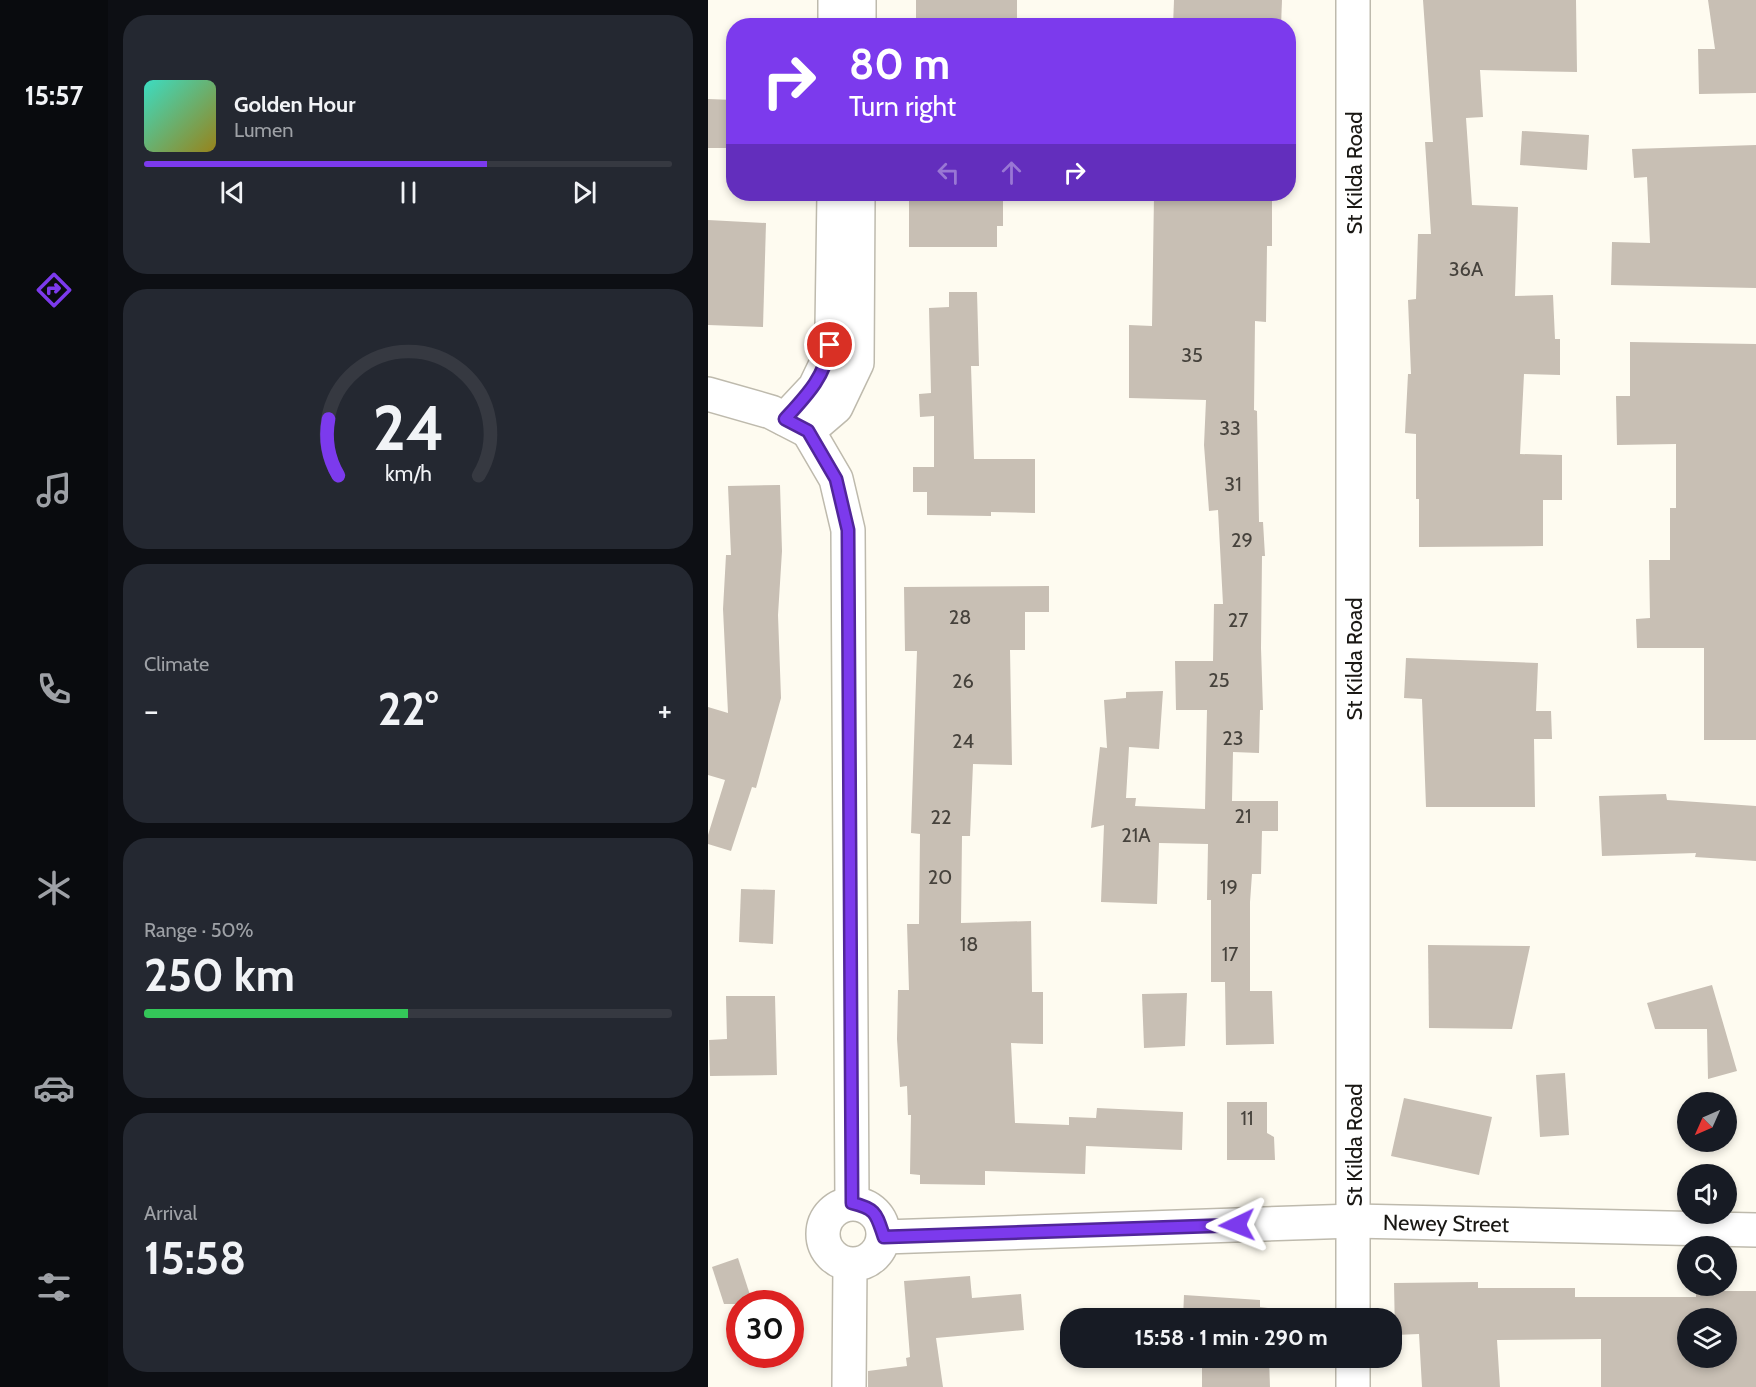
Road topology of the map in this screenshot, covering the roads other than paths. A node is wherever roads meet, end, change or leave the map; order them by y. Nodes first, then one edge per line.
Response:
1 (835, 0) edge
2 (859, 0) edge
3 (1353, 0) edge
4 (835, 18) edge
5 (859, 18) edge
6 (834, 201) edge
7 (858, 201) edge
8 (708, 394) edge
9 (797, 425) junction
10 (852, 1203) junction
11 (1354, 1221) junction
12 (1756, 1230) edge
13 (884, 1237) junction
14 (850, 1265) junction
15 (1353, 1308) edge
16 (1353, 1368) edge
17 (849, 1387) edge
18 (1353, 1387) edge

1 - 4 street
2 - 5 street
3 - 11 street, St Kilda Road
6 - 9 street
7 - 9 street
8 - 9 street
9 - 10 street
10 - 13 street
10 - 14 street
11 - 12 street, Newey Street
11 - 13 street, Newey Street
11 - 15 street, St Kilda Road
13 - 14 street
14 - 17 street
16 - 18 street

